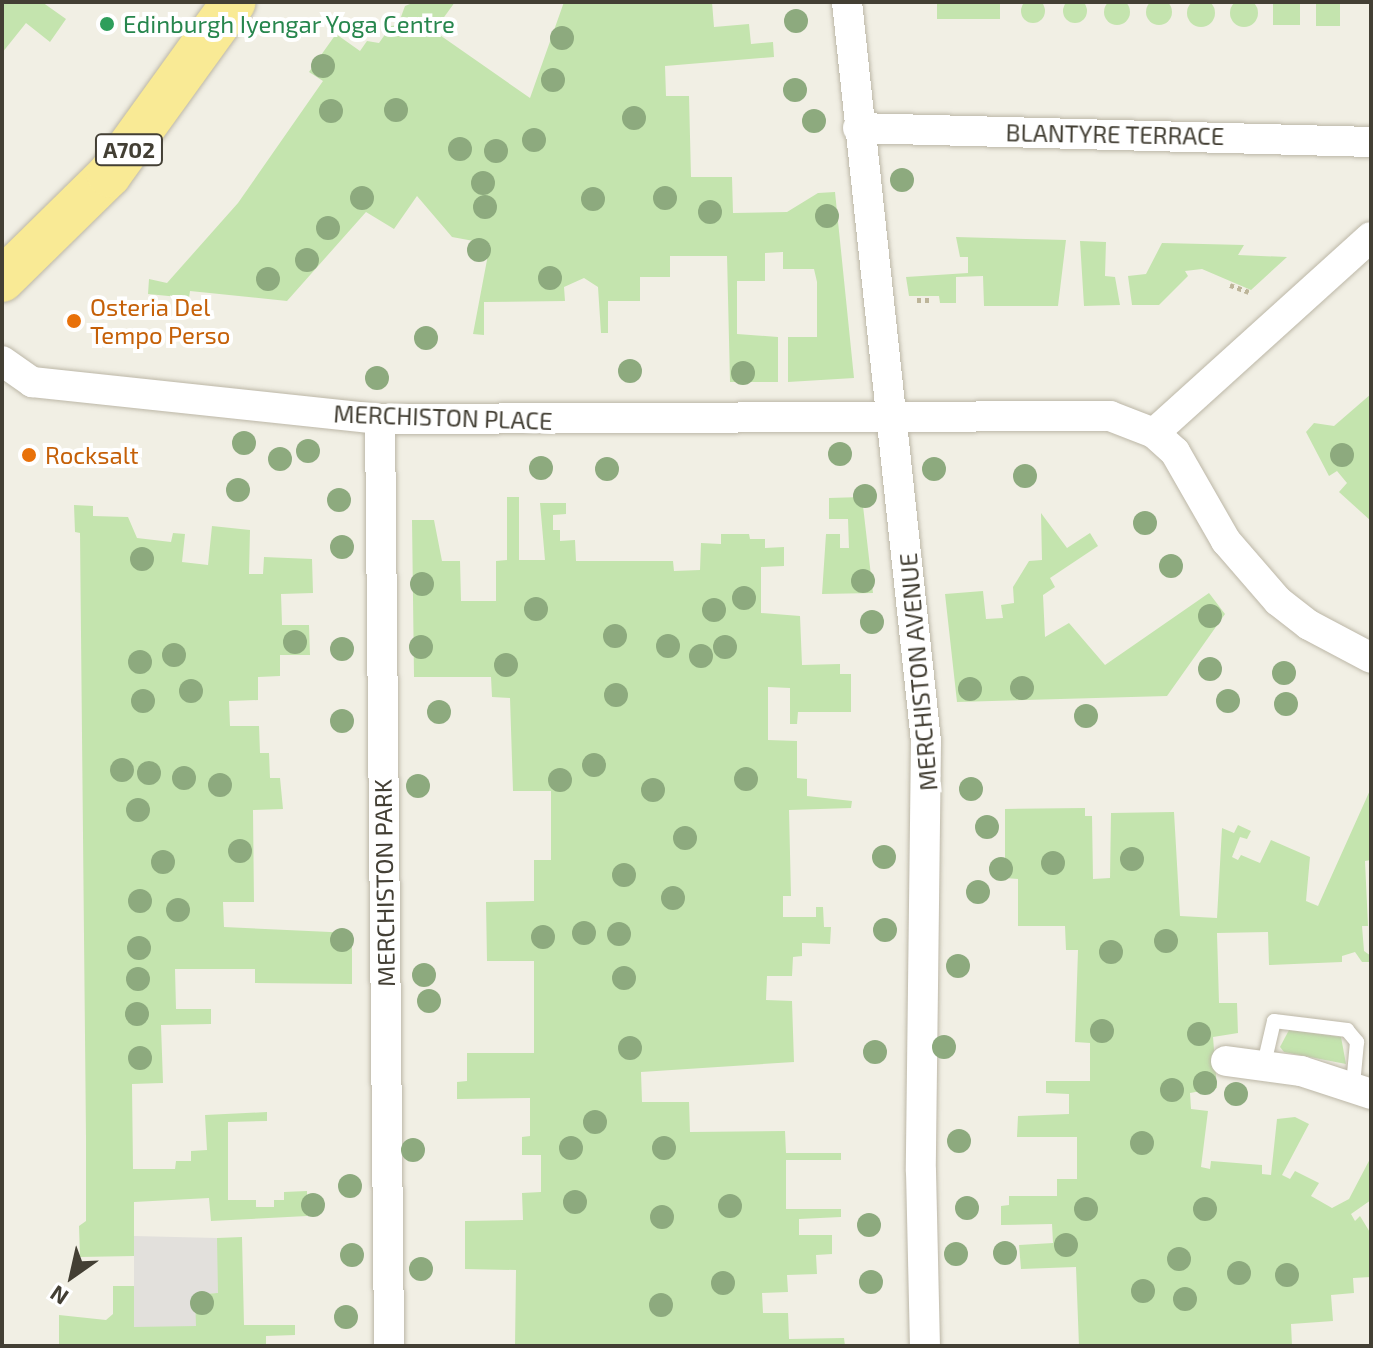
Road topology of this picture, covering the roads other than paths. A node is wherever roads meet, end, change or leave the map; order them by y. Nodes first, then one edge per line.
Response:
1 (234, 2) edge
2 (847, 2) edge
3 (858, 128) junction
4 (1371, 142) edge
5 (1371, 237) edge
6 (2, 280) edge
7 (2, 361) edge
8 (893, 417) junction
9 (380, 419) junction
10 (1154, 433) junction
11 (1371, 658) edge
12 (1226, 1061) dead end
13 (1264, 1064) junction
14 (1362, 1090) edge
15 (389, 1346) edge
16 (925, 1346) edge

1 - 6 main road, A702
2 - 3 street, MERCHISTON AVENUE
3 - 4 street, BLANTYRE TERRACE
3 - 8 street, MERCHISTON AVENUE
5 - 10 street
7 - 9 street, MERCHISTON PLACE
8 - 9 street, MERCHISTON PLACE
8 - 10 street, MERCHISTON PLACE
8 - 16 street, MERCHISTON AVENUE
9 - 15 street, MERCHISTON PARK
10 - 11 street
12 - 13 street
13 - 14 street
13 - 14 lane

